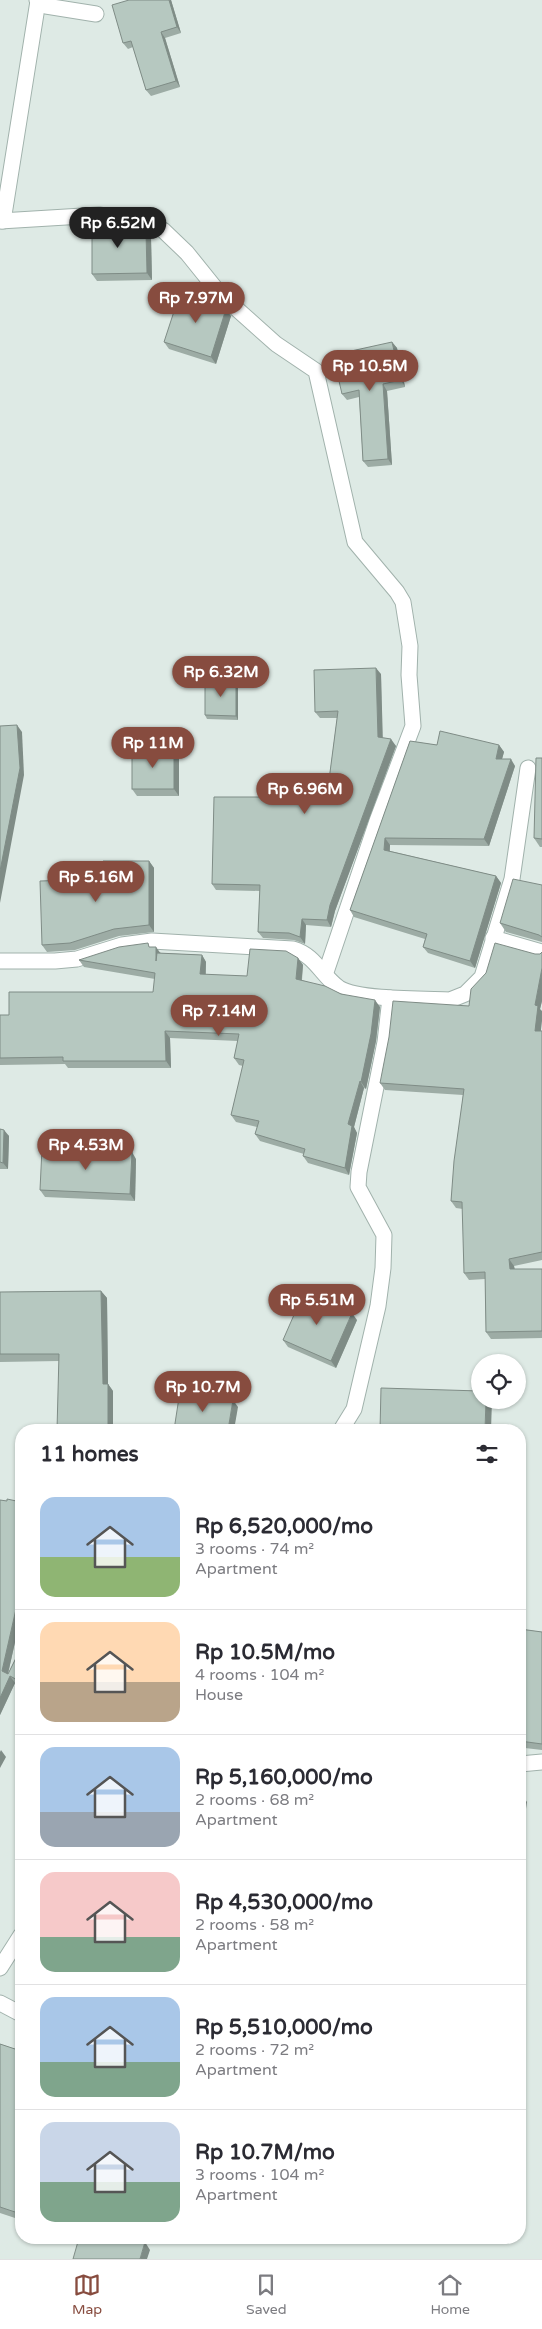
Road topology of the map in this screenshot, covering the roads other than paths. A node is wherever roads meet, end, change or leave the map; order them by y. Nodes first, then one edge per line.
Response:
1 (37, 1) edge
2 (96, 14) dead end
3 (2, 221) edge
4 (528, 768) dead end
5 (493, 938) junction
6 (542, 952) edge
7 (0, 961) edge
8 (326, 972) junction
9 (390, 998) junction
10 (344, 1424) edge
11 (542, 1762) edge
12 (526, 1763) edge
13 (15, 1944) edge
14 (0, 1968) edge
15 (0, 2003) edge
16 (15, 2011) edge

1 - 2 street
1 - 3 street
3 - 8 street
4 - 5 street
5 - 6 street
5 - 9 street
7 - 8 street
8 - 9 street
9 - 10 street
11 - 12 street
13 - 14 street
15 - 16 street

